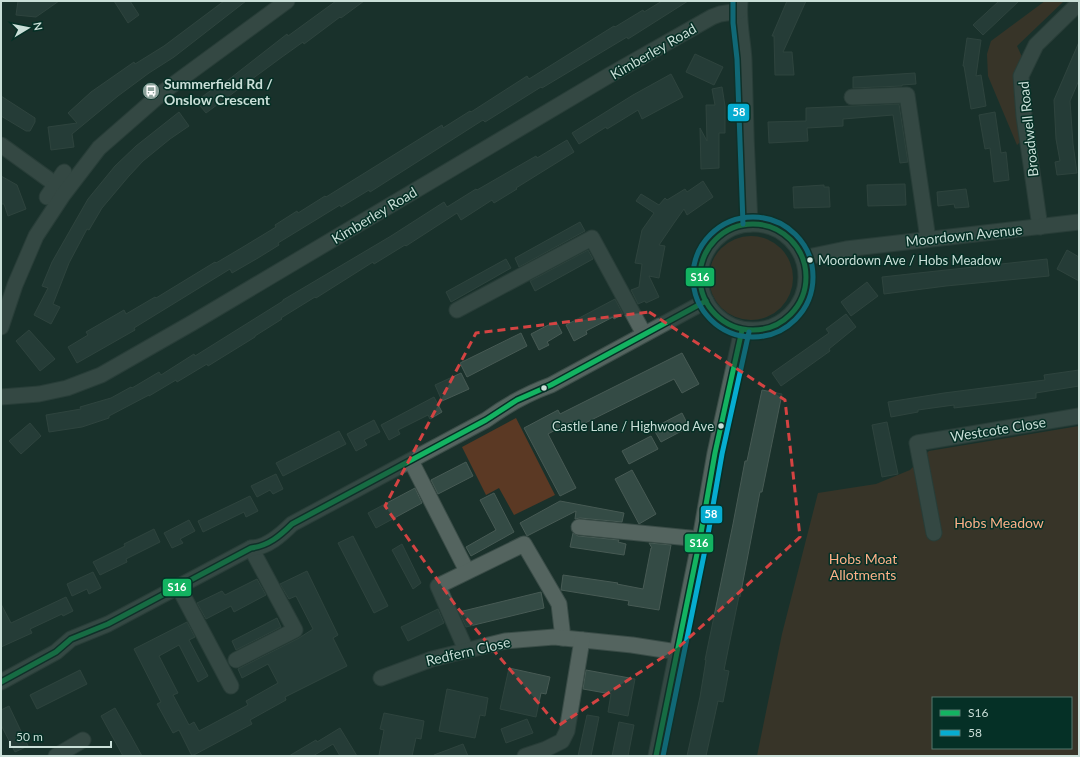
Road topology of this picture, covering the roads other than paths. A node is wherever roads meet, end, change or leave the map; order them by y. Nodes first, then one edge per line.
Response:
1 (287, 1) edge
2 (1079, 3) edge
3 (740, 6) edge
4 (852, 97) dead end
5 (1, 145) edge
6 (47, 197) dead end
7 (1079, 222) edge
8 (750, 224) junction
9 (1040, 227) junction
10 (928, 239) junction
11 (803, 258) junction
12 (706, 301) junction
13 (457, 310) dead end
14 (1, 327) edge
15 (742, 330) junction
16 (644, 334) junction
17 (1, 397) edge
18 (1079, 416) edge
19 (411, 461) junction
20 (579, 527) dead end
21 (934, 534) dead end
22 (700, 539) junction
23 (252, 548) junction
24 (467, 571) junction
25 (178, 586) junction
26 (562, 638) junction
27 (582, 640) junction
28 (466, 650) junction
29 (677, 652) junction
30 (236, 660) dead end
31 (381, 678) dead end
32 (1, 682) edge
33 (231, 686) dead end
34 (83, 740) dead end
35 (56, 756) edge
36 (525, 756) edge
37 (656, 756) edge

1 - 14 street
2 - 9 street, Broadwell Road
3 - 8 street
3 - 17 street, Kimberley Road
4 - 10 street
5 - 6 street
7 - 9 street, Moordown Avenue
8 - 11 street
8 - 12 street
9 - 10 street, Moordown Avenue
10 - 11 street, Moordown Avenue
11 - 15 street
12 - 15 street
12 - 16 street
13 - 16 street
15 - 22 street
16 - 19 street
18 - 21 street, Westcote Close
19 - 23 street
19 - 24 street
20 - 22 street
22 - 29 street
23 - 25 street
23 - 30 street
24 - 26 street
24 - 28 street
25 - 32 street
25 - 33 street
26 - 27 street, Redfern Close
26 - 28 street, Redfern Close
27 - 29 street, Redfern Close
27 - 36 street
28 - 31 street, Redfern Close
29 - 37 street
34 - 35 street

